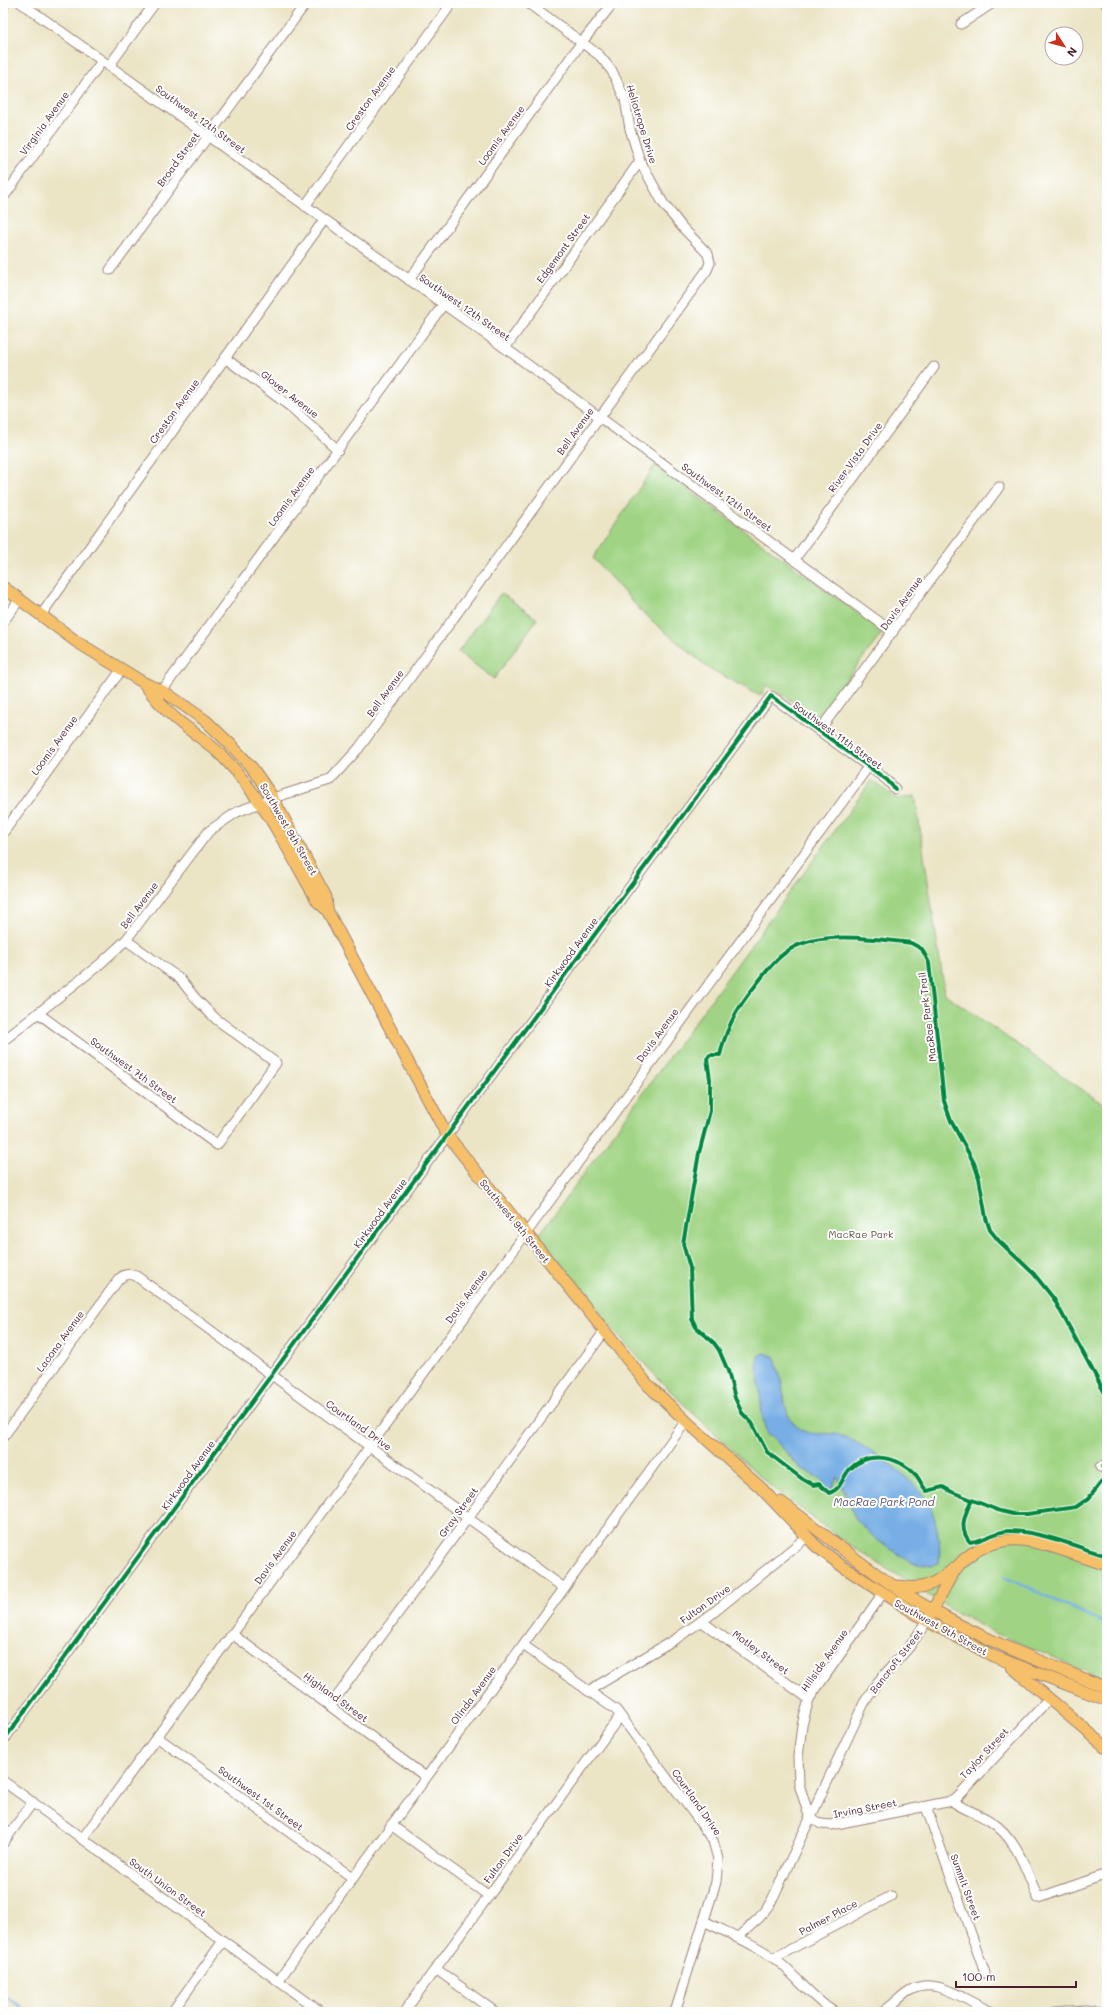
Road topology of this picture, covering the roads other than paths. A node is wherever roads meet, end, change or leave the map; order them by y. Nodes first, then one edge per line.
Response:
1 (5, 3) edge
2 (21, 3) edge
3 (155, 3) edge
4 (306, 3) edge
5 (452, 3) edge
6 (528, 3) edge
7 (613, 3) edge
8 (993, 3) edge
9 (3, 6) edge
10 (961, 24) dead end
11 (582, 42) junction
12 (105, 63) junction
13 (208, 137) junction
14 (640, 161) junction
15 (3, 198) edge
16 (305, 206) junction
17 (324, 220) junction
18 (110, 270) dead end
19 (707, 270) joint
20 (409, 280) junction
21 (443, 305) junction
22 (505, 348) junction
23 (225, 358) junction
24 (934, 367) dead end
25 (599, 417) junction
26 (338, 450) junction
27 (999, 488) dead end
28 (794, 560) junction
29 (3, 587) edge
30 (20, 600) junction
31 (41, 615) junction
32 (3, 622) edge
33 (893, 632) junction
34 (122, 669) junction
35 (159, 695) junction
36 (771, 696) joint
37 (819, 732) junction
38 (868, 767) junction
39 (895, 788) dead end
40 (273, 798) junction
41 (260, 803) junction
42 (3, 833) edge
43 (326, 910) junction
44 (126, 940) junction
45 (38, 1013) junction
46 (3, 1041) edge
47 (447, 1135) junction
48 (525, 1234) junction
49 (141, 1280) joint
50 (604, 1332) junction
51 (271, 1375) junction
52 (686, 1421) junction
53 (3, 1437) edge
54 (370, 1446) junction
55 (761, 1488) junction
56 (468, 1518) junction
57 (807, 1537) junction
58 (1107, 1565) edge
59 (958, 1566) junction
60 (875, 1573) junction
61 (564, 1588) junction
62 (883, 1593) junction
63 (933, 1610) junction
64 (927, 1621) junction
65 (701, 1622) junction
66 (232, 1634) junction
67 (522, 1645) junction
68 (1004, 1660) junction
69 (588, 1691) junction
70 (1104, 1692) edge
71 (809, 1699) junction
72 (1048, 1699) junction
73 (330, 1706) junction
74 (620, 1716) junction
75 (157, 1737) junction
76 (3, 1741) edge
77 (1107, 1748) edge
78 (426, 1777) junction
79 (3, 1780) edge
80 (952, 1801) junction
81 (32, 1802) junction
82 (926, 1807) junction
83 (810, 1816) junction
84 (391, 1825) junction
85 (82, 1838) junction
86 (3, 1843) edge
87 (1107, 1874) edge
88 (353, 1878) junction
89 (489, 1896) junction
90 (891, 1896) dead end
91 (704, 1921) junction
92 (737, 1938) junction
93 (223, 1941) junction
94 (774, 1958) junction
95 (436, 1969) junction
96 (986, 1973) dead end
97 (278, 1981) junction
98 (318, 2011) edge
99 (172, 2012) edge
100 (404, 2012) edge
101 (495, 2012) edge
102 (675, 2012) edge
103 (834, 2012) edge
104 (882, 2012) edge
105 (993, 2012) edge
106 (1055, 2012) edge
107 (1099, 2012) edge

1 - 9 street
2 - 12 street, Southwest 12th Street
3 - 12 street, Virginia Avenue
4 - 13 street, Broad Street
5 - 16 street, Creston Avenue
6 - 11 street, Heliotrope Drive
7 - 11 street, Loomis Avenue
8 - 10 street
11 - 14 street, Heliotrope Drive
11 - 20 street, Loomis Avenue
12 - 13 street, Southwest 12th Street
12 - 15 street, Virginia Avenue
13 - 16 street, Southwest 12th Street
13 - 18 street, Broad Street
14 - 19 street, Heliotrope Drive
14 - 22 street, Edgemont Street
16 - 17 street, Southwest 12th Street
17 - 20 street, Southwest 12th Street
17 - 23 street, Creston Avenue
19 - 25 street, Bell Avenue
20 - 21 street, Southwest 12th Street
21 - 22 street, Southwest 12th Street
21 - 26 street, Loomis Avenue
22 - 25 street, Southwest 12th Street
23 - 26 street, Glover Avenue
23 - 31 street, Creston Avenue
24 - 28 street, River Vista Drive
25 - 28 street, Southwest 12th Street
25 - 40 street, Bell Avenue
26 - 35 street, Loomis Avenue
27 - 33 street, Davis Avenue
28 - 33 street, Southwest 12th Street
29 - 30 main road, Southwest 9th Street
30 - 31 main road, Southwest 9th Street
30 - 32 street
31 - 34 main road, Southwest 9th Street
33 - 37 street, Davis Avenue
34 - 35 main road, Southwest 9th Street
34 - 42 street, Loomis Avenue
35 - 40 main road, Southwest 9th Street
35 - 41 main road, Southwest 9th Street
36 - 37 street, Southwest 11th Street
36 - 47 street, Kirkwood Avenue
37 - 38 street, Southwest 11th Street
38 - 39 street, Southwest 11th Street
38 - 48 street, Davis Avenue
40 - 41 street, Bell Avenue
40 - 43 main road, Southwest 9th Street
41 - 43 main road, Southwest 9th Street
41 - 44 street, Bell Avenue
43 - 47 main road, Southwest 9th Street
44 - 45 street, Bell Avenue
44 - 45 street, Southwest 7th Street
45 - 46 street, Bell Avenue
47 - 48 main road, Southwest 9th Street
47 - 51 street, Kirkwood Avenue
48 - 50 main road, Southwest 9th Street
48 - 54 street, Davis Avenue
49 - 51 street, Courtland Drive
49 - 53 street, Lacona Avenue
50 - 52 main road, Southwest 9th Street
50 - 56 street, Gray Street
51 - 54 street, Courtland Drive
51 - 76 street, Kirkwood Avenue
52 - 55 main road, Southwest 9th Street
52 - 61 street, Olinda Avenue
54 - 56 street, Courtland Drive
54 - 66 street, Davis Avenue
55 - 57 main road, Southwest 9th Street
55 - 60 main road, Southwest 9th Street
56 - 61 street, Courtland Drive
56 - 73 street, Gray Street
57 - 62 main road, Southwest 9th Street
57 - 65 street, Fulton Drive
58 - 59 main road, Bancroft Street
59 - 60 main road
59 - 63 main road, Bancroft Street
60 - 63 main road, Southwest 9th Street
61 - 67 street, Olinda Avenue
62 - 64 main road, Southwest 9th Street
62 - 71 street, Hillside Avenue
63 - 64 main road, Bancroft Street
63 - 70 main road, Southwest 9th Street
64 - 68 main road, Southwest 9th Street
64 - 83 street, Bancroft Street
65 - 69 street, Fulton Drive
65 - 71 street, Motley Street
66 - 73 street, Highland Street
66 - 75 street, Davis Avenue
67 - 69 street, Courtland Drive
67 - 78 street, Olinda Avenue
68 - 70 main road, Southwest 9th Street
68 - 72 main road
69 - 74 street, Courtland Drive
71 - 83 street, Hillside Avenue
72 - 77 main road
72 - 80 street, Taylor Street
73 - 78 street, Highland Street
74 - 89 street, Fulton Drive
74 - 91 street, Courtland Drive
75 - 85 street, Davis Avenue
75 - 88 street, Southwest 1st Street
78 - 84 street, Olinda Avenue
79 - 81 street, South Union Street
80 - 82 street, Taylor Street
80 - 87 street
81 - 85 street, South Union Street
81 - 86 street
82 - 83 street, Irving Street
82 - 96 street, Summit Street
83 - 92 street, Bancroft Street
84 - 88 street, Olinda Avenue
84 - 89 street
85 - 93 street, South Union Street
88 - 97 street, Olinda Avenue
89 - 95 street, Fulton Drive
90 - 94 street, Palmer Place
91 - 92 street
91 - 102 street
92 - 94 street
93 - 97 street, South Union Street
93 - 99 street
94 - 103 street
95 - 100 street, Fulton Drive
95 - 101 street
97 - 98 street, South Union Street
104 - 105 street
106 - 107 street

